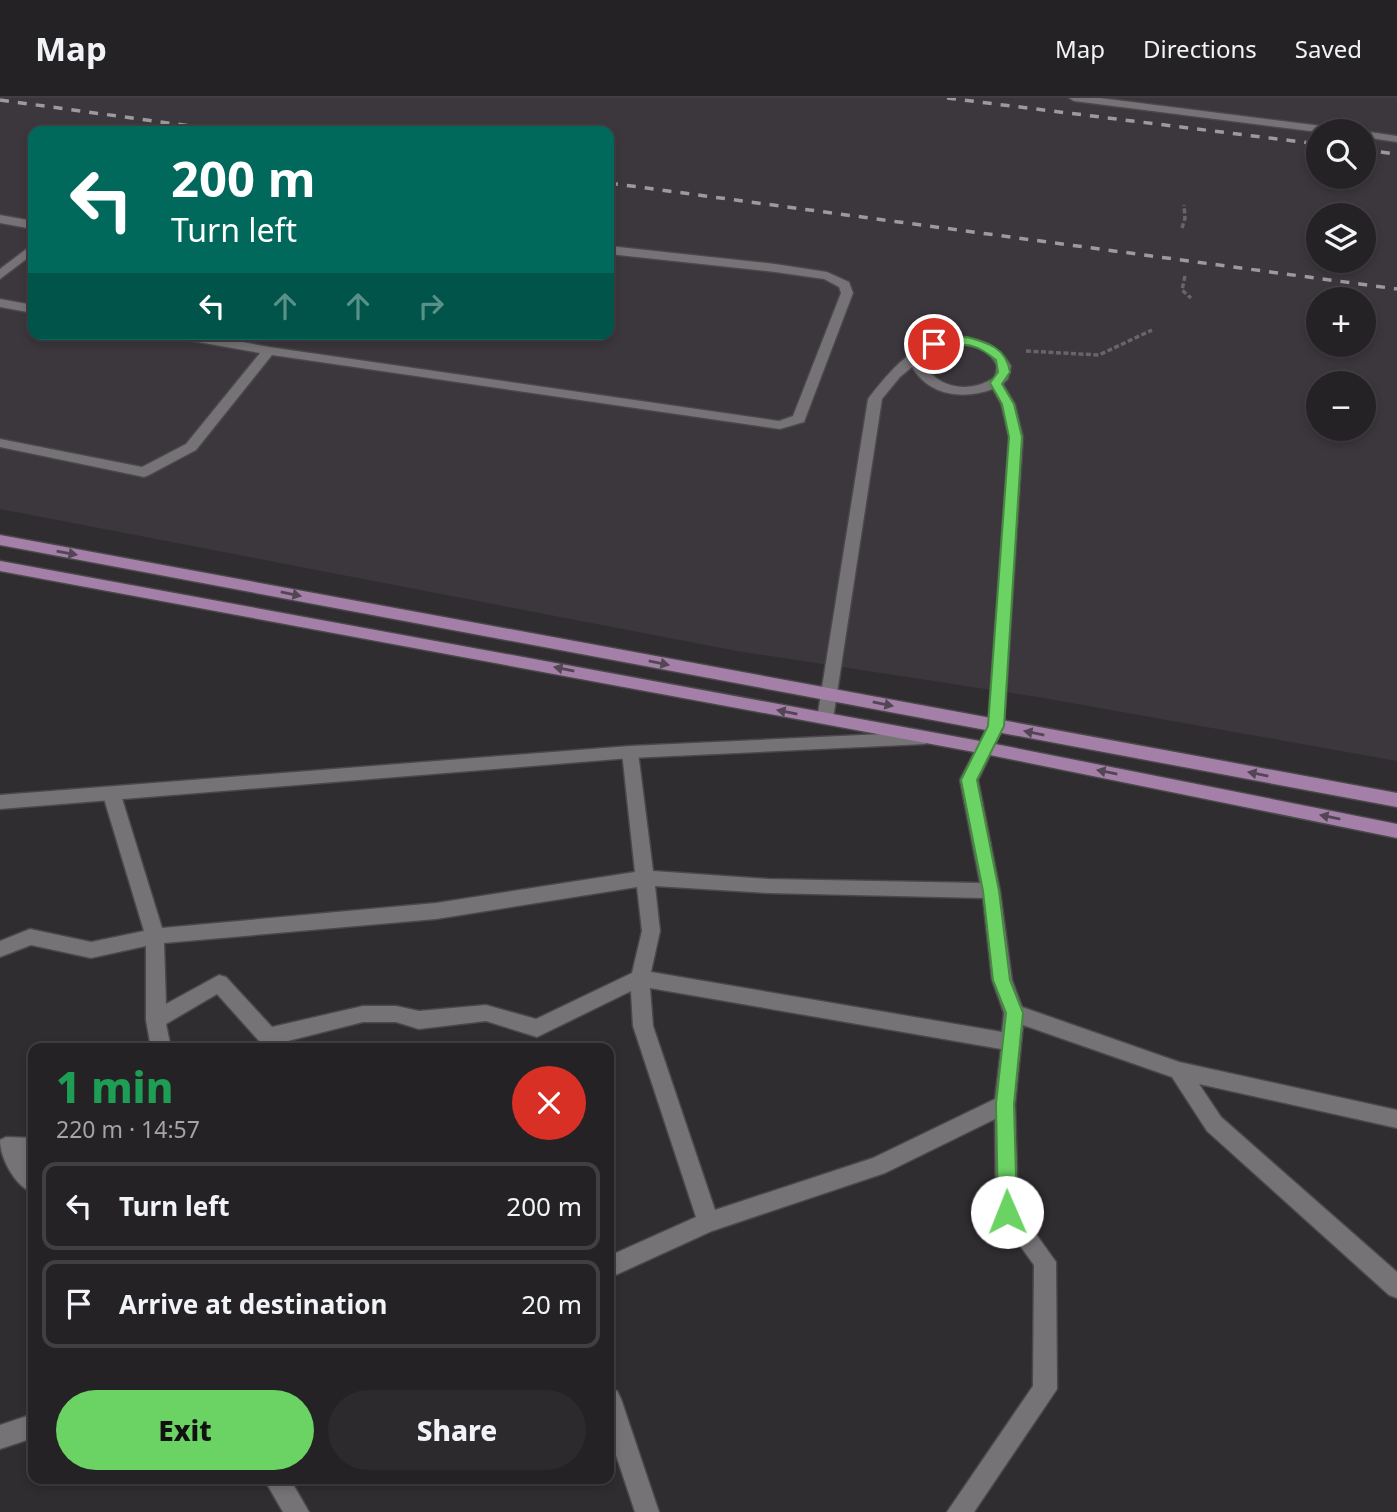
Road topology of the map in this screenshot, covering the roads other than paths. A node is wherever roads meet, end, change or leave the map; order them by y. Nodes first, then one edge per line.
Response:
1 (1074, 98) edge
2 (1306, 127) edge
3 (1376, 136) edge
4 (1397, 139) edge
5 (0, 219) edge
6 (28, 224) edge
7 (614, 251) edge
8 (28, 252) edge
9 (0, 275) edge
10 (0, 303) edge
11 (28, 308) edge
12 (209, 340) edge
13 (269, 351) junction
14 (921, 354) junction
15 (996, 383) junction
16 (0, 443) edge
17 (0, 541) edge
18 (0, 566) edge
19 (828, 694) junction
20 (824, 719) junction
21 (996, 726) junction
22 (925, 738) junction
23 (985, 748) junction
24 (630, 752) junction
25 (111, 792) junction
26 (1397, 800) edge
27 (0, 802) edge
28 (1397, 831) edge
29 (644, 878) junction
30 (991, 891) junction
31 (155, 936) junction
32 (0, 949) edge
33 (640, 978) junction
34 (1014, 1013) junction
35 (156, 1020) junction
36 (1011, 1042) junction
37 (160, 1043) edge
38 (1179, 1071) junction
39 (1005, 1104) junction
40 (1397, 1119) edge
41 (28, 1148) edge
42 (3, 1149) edge
43 (28, 1177) edge
44 (708, 1222) junction
45 (614, 1265) edge
46 (1397, 1287) edge
47 (614, 1414) edge
48 (28, 1428) edge
49 (0, 1437) edge
50 (279, 1484) edge
51 (297, 1512) edge
52 (647, 1512) edge
53 (959, 1512) edge

1 - 2 street
3 - 4 street
5 - 6 street
7 - 13 street
8 - 9 street
10 - 11 street
12 - 13 street
13 - 16 street
14 - 15 street
14 - 15 street
14 - 19 street
15 - 21 street
17 -> 19 main road
20 -> 18 main road
19 - 20 street
19 -> 21 main road
20 - 22 main road
21 - 23 street
26 -> 21 main road
22 - 23 main road
22 - 24 street
28 -> 23 main road
23 - 30 street
24 - 25 street
24 - 29 street
25 - 27 street
25 - 31 street
29 - 30 street
29 - 31 street
29 - 33 street
30 - 34 street
31 - 32 street
31 - 35 street
33 - 35 street
33 - 36 street
33 - 44 street
34 - 36 street
34 - 38 street
35 - 37 street
36 - 39 street
38 - 40 street
38 - 46 street
39 - 44 street
39 - 53 street
41 - 42 street
42 - 43 street
44 - 45 street
47 - 52 street
48 - 49 street
50 - 51 street

